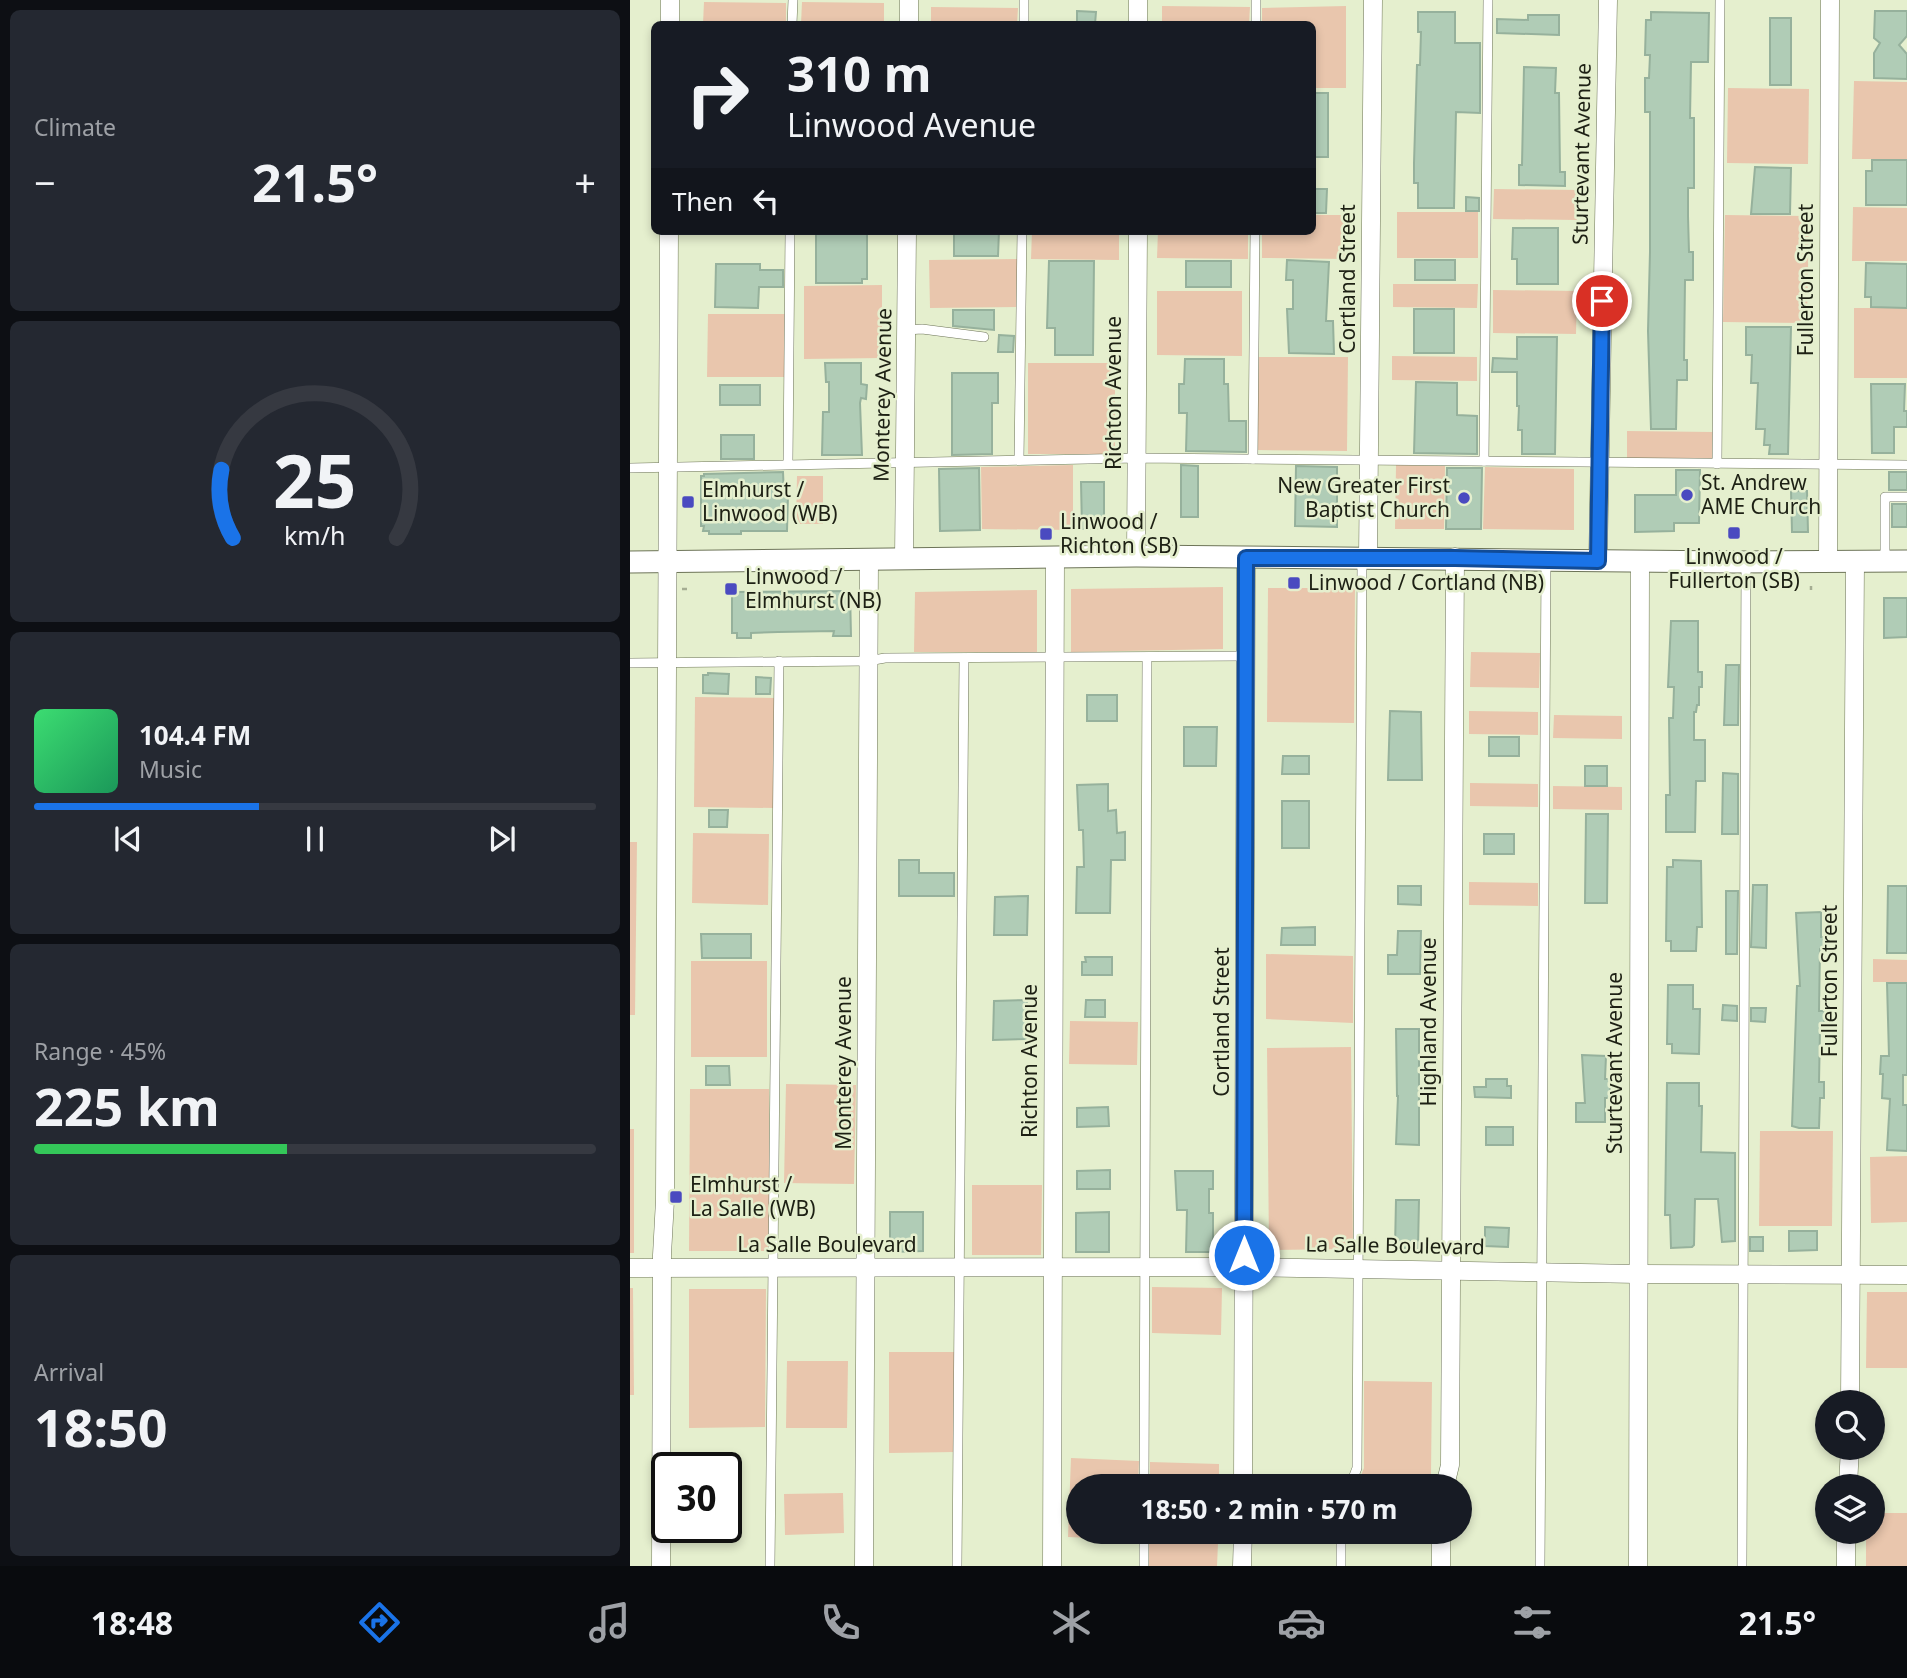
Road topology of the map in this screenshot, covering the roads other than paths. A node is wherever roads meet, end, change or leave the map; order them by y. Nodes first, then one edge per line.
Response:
1 (670, 0) edge
2 (793, 0) edge
3 (909, 0) edge
4 (1024, 0) edge
5 (1138, 0) edge
6 (1256, 0) edge
7 (1373, 0) edge
8 (1488, 0) edge
9 (1608, 0) edge
10 (1720, 0) edge
11 (1830, 0) edge
12 (670, 21) edge
13 (792, 21) edge
14 (909, 21) edge
15 (1024, 21) edge
16 (1138, 21) edge
17 (1256, 21) edge
18 (669, 235) edge
19 (790, 235) edge
20 (907, 235) edge
21 (1022, 235) edge
22 (1138, 235) edge
23 (1255, 235) edge
24 (906, 330) junction
25 (984, 337) dead end
26 (1137, 458) junction
27 (1253, 458) junction
28 (1370, 459) junction
29 (1019, 460) junction
30 (1484, 461) junction
31 (905, 462) junction
32 (1599, 462) junction
33 (788, 464) junction
34 (1717, 464) junction
35 (1828, 465) junction
36 (1907, 465) edge
37 (667, 467) junction
38 (630, 468) edge
39 (1907, 497) edge
40 (1136, 556) junction
41 (1055, 557) junction
42 (1246, 558) junction
43 (1455, 558) junction
44 (869, 559) junction
45 (904, 559) junction
46 (1365, 559) junction
47 (1546, 559) junction
48 (1828, 560) junction
49 (1598, 561) junction
50 (1640, 561) junction
51 (1855, 561) junction
52 (1885, 561) junction
53 (1907, 561) edge
54 (630, 562) edge
55 (666, 562) junction
56 (1746, 562) junction
57 (1246, 656) junction
58 (1147, 657) junction
59 (964, 658) junction
60 (1055, 658) junction
61 (868, 661) junction
62 (779, 662) junction
63 (630, 663) edge
64 (668, 663) junction
65 (1052, 1267) junction
66 (1145, 1267) junction
67 (1244, 1267) junction
68 (630, 1268) edge
69 (663, 1268) junction
70 (866, 1268) junction
71 (960, 1268) junction
72 (1357, 1268) junction
73 (773, 1269) junction
74 (1543, 1271) junction
75 (1451, 1272) junction
76 (1743, 1273) junction
77 (1638, 1274) junction
78 (1851, 1275) junction
79 (1907, 1275) edge
80 (1850, 1390) edge
81 (1144, 1474) edge
82 (1243, 1474) edge
83 (1355, 1474) edge
84 (1448, 1474) edge
85 (1144, 1544) edge
86 (1243, 1544) edge
87 (1341, 1544) edge
88 (1441, 1544) edge
89 (1846, 1544) edge
90 (661, 1566) edge
91 (770, 1566) edge
92 (864, 1566) edge
93 (957, 1566) edge
94 (1052, 1566) edge
95 (1144, 1566) edge
96 (1242, 1566) edge
97 (1341, 1566) edge
98 (1441, 1566) edge
99 (1540, 1566) edge
100 (1638, 1566) edge
101 (1742, 1566) edge
102 (1846, 1566) edge

1 - 12 street
2 - 13 lane
3 - 14 street
4 - 15 lane
5 - 16 street
6 - 17 lane
7 - 28 street, Cortland Street
8 - 30 lane
9 - 32 street, Sturtevant Avenue
10 - 34 lane
11 - 35 street, Fullerton Street
18 - 37 street
19 - 33 lane
20 - 24 street, Monterey Avenue
21 - 29 lane
22 - 26 street, Richton Avenue
23 - 27 lane
24 - 25 lane
24 - 31 street, Monterey Avenue
26 - 27 lane
26 - 29 lane
26 - 40 street, Richton Avenue
27 - 28 lane
28 - 30 lane
28 - 46 street, Cortland Street
29 - 31 lane
30 - 32 lane
31 - 33 lane
31 - 45 street, Monterey Avenue
32 - 34 lane
32 - 49 street, Sturtevant Avenue
33 - 37 lane
34 - 35 lane
35 - 36 lane
35 - 48 street, Fullerton Street
37 - 38 lane
37 - 55 street
39 - 52 lane
40 - 41 street
40 - 42 street
41 - 45 street
41 - 60 street, Richton Avenue
42 - 46 street
42 - 57 street, Cortland Street
43 - 46 street
43 - 47 street
43 - 75 street, Highland Avenue
44 - 45 street
44 - 55 street
44 - 61 street, Monterey Avenue
46 - 72 lane
47 - 49 street
47 - 74 lane
48 - 51 street
48 - 56 street
49 - 50 street
50 - 56 street
50 - 77 street, Sturtevant Avenue
51 - 52 street
51 - 78 street, Fullerton Street
52 - 53 street
54 - 55 street
55 - 64 street
56 - 76 lane
57 - 58 lane
57 - 67 street, Cortland Street
58 - 60 lane
58 - 66 lane
59 - 60 lane
59 - 61 lane
59 - 71 lane
60 - 65 street, Richton Avenue
61 - 62 lane
61 - 70 street, Monterey Avenue
62 - 64 lane
62 - 73 lane
63 - 64 lane
64 - 69 street
65 - 66 street, La Salle Boulevard
65 - 71 street, La Salle Boulevard
65 - 94 street, Richton Avenue
66 - 67 street, La Salle Boulevard
66 - 81 lane
67 - 72 street, La Salle Boulevard
67 - 82 street, Cortland Street
68 - 69 street, La Salle Boulevard
69 - 73 street, La Salle Boulevard
69 - 90 street
70 - 71 street, La Salle Boulevard
70 - 73 street, La Salle Boulevard
70 - 92 street, Monterey Avenue
71 - 93 lane
72 - 75 street, La Salle Boulevard
72 - 83 lane
73 - 91 lane
74 - 75 street, La Salle Boulevard
74 - 77 street, La Salle Boulevard
74 - 99 lane
75 - 84 street, Highland Avenue
76 - 77 street, La Salle Boulevard
76 - 78 street, La Salle Boulevard
76 - 101 lane
77 - 100 street, Sturtevant Avenue
78 - 79 street, La Salle Boulevard
78 - 80 street, Fullerton Street
85 - 95 lane
86 - 96 street
87 - 97 lane
88 - 98 street
89 - 102 street

